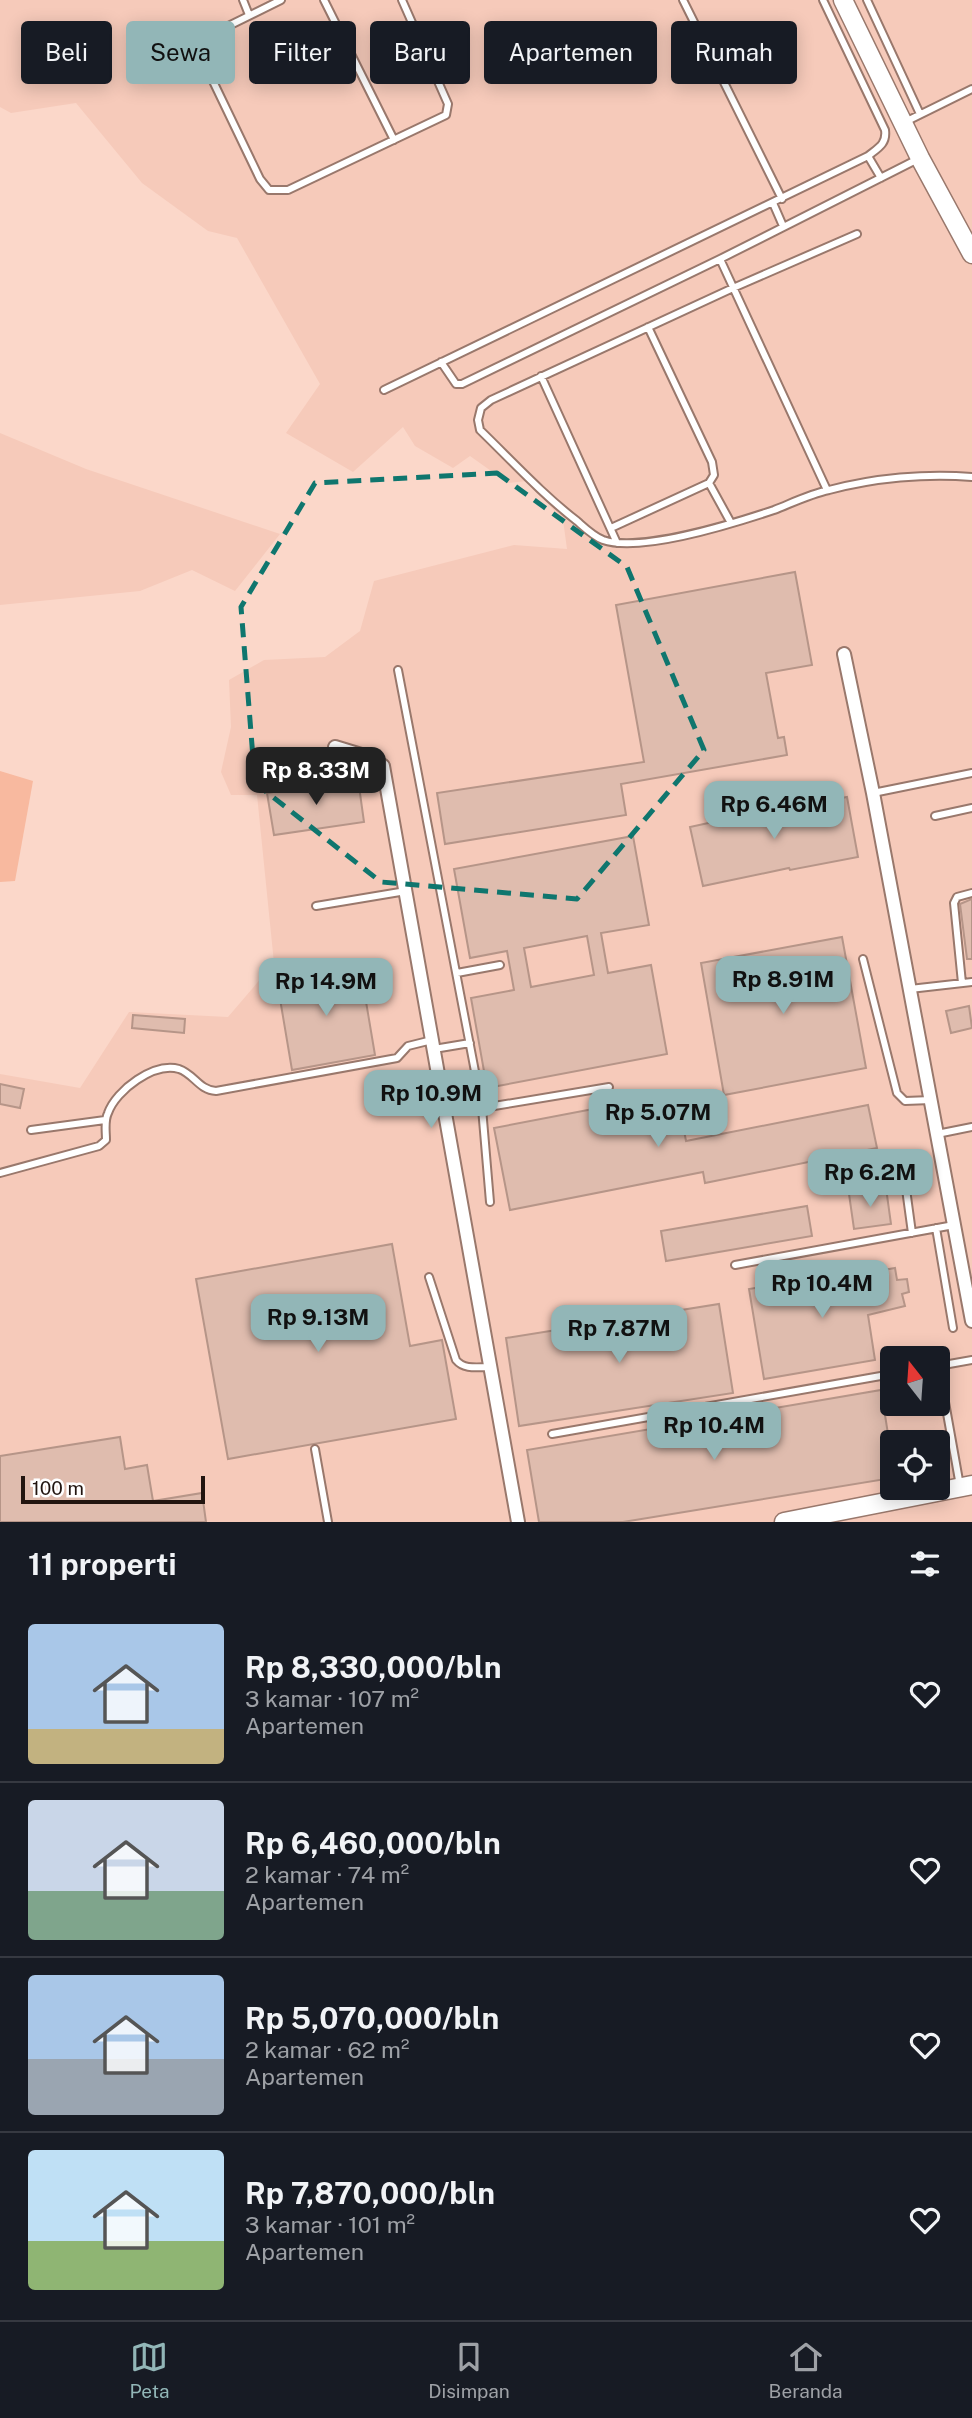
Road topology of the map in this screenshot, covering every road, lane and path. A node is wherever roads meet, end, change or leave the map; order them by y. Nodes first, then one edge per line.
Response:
1 (243, 0) edge
2 (281, 0) edge
3 (324, 0) edge
4 (402, 0) edge
5 (683, 0) edge
6 (823, 0) edge
7 (843, 0) edge
8 (867, 0) edge
9 (249, 15) junction
10 (972, 89) edge
11 (920, 114) junction
12 (902, 123) junction
13 (394, 140) junction
14 (868, 156) junction
15 (920, 158) junction
16 (881, 178) junction
17 (782, 199) junction
18 (773, 203) junction
19 (783, 226) junction
20 (967, 232) edge
21 (858, 234) dead end
22 (972, 254) edge
23 (720, 259) junction
24 (733, 288) junction
25 (648, 327) junction
26 (441, 362) junction
27 (541, 376) junction
28 (384, 390) dead end
29 (972, 477) edge
30 (709, 483) junction
31 (827, 490) junction
32 (732, 523) junction
33 (611, 528) junction
34 (617, 543) junction
35 (844, 654) dead end
36 (398, 670) dead end
37 (335, 747) dead end
38 (972, 773) edge
39 (873, 793) junction
40 (972, 808) edge
41 (935, 816) dead end
42 (406, 891) junction
43 (972, 893) edge
44 (316, 906) dead end
45 (863, 959) dead end
46 (500, 965) dead end
47 (457, 973) junction
48 (972, 982) edge
49 (962, 983) junction
50 (910, 989) junction
51 (470, 1043) junction
52 (433, 1045) junction
53 (609, 1087) dead end
54 (930, 1100) junction
55 (482, 1108) junction
56 (106, 1120) junction
57 (972, 1127) edge
58 (31, 1130) dead end
59 (937, 1135) junction
60 (903, 1167) dead end
61 (0, 1173) edge
62 (490, 1202) dead end
63 (954, 1225) junction
64 (936, 1228) junction
65 (912, 1233) junction
66 (735, 1265) dead end
67 (429, 1277) dead end
68 (972, 1321) edge
69 (953, 1328) dead end
70 (972, 1360) edge
71 (950, 1364) edge
72 (490, 1367) junction
73 (880, 1376) edge
74 (949, 1416) edge
75 (552, 1434) dead end
76 (315, 1449) dead end
77 (966, 1487) edge
78 (328, 1522) edge
79 (518, 1522) edge
80 (783, 1522) edge

1 - 9 lane
2 - 9 lane
3 - 13 lane
4 - 13 lane
5 - 17 lane
6 - 14 lane
7 - 12 street
8 - 11 lane
9 - 13 lane
10 - 11 lane
11 - 12 lane
12 - 15 street
14 - 16 lane
14 - 17 lane
15 - 16 lane
15 - 20 street
16 - 19 lane
17 - 18 lane
18 - 19 lane
18 - 26 lane
19 - 23 lane
20 - 22 street
21 - 24 lane
23 - 24 lane
23 - 26 lane
24 - 25 lane
24 - 31 lane
25 - 27 lane
25 - 30 lane
26 - 28 lane
27 - 33 lane
27 - 34 lane
29 - 31 lane
30 - 32 lane
30 - 33 lane
31 - 32 lane
32 - 34 lane
33 - 34 lane
35 - 39 street
36 - 47 lane
37 - 42 street
38 - 39 lane
39 - 50 street
40 - 41 lane
42 - 44 lane
42 - 52 street
43 - 49 lane
45 - 54 lane
46 - 47 lane
47 - 51 lane
48 - 49 lane
49 - 50 lane
50 - 54 street
51 - 52 lane
51 - 55 lane
52 - 56 lane
52 - 72 street
53 - 55 lane
54 - 59 street
55 - 62 lane
56 - 58 lane
56 - 61 lane
57 - 59 lane
59 - 63 street
60 - 65 lane
63 - 64 lane
63 - 68 street
64 - 65 lane
64 - 69 lane
65 - 66 lane
67 - 72 lane
70 - 71 lane
72 - 79 street
73 - 75 lane
74 - 77 lane
76 - 78 lane
77 - 80 street

